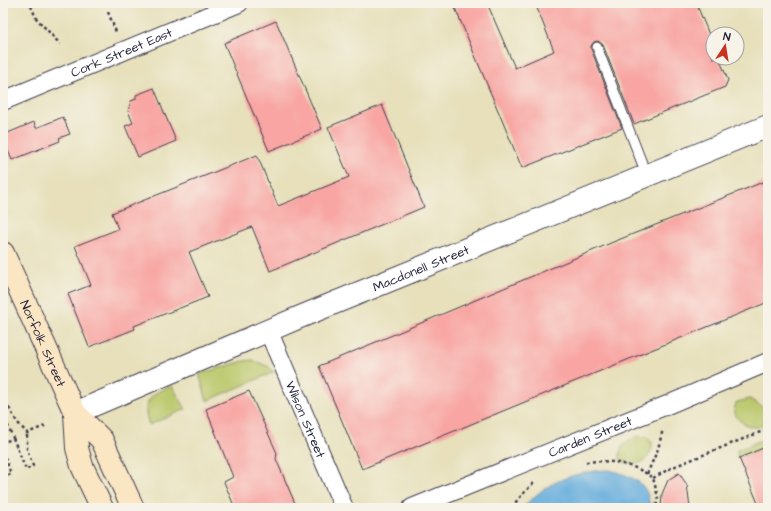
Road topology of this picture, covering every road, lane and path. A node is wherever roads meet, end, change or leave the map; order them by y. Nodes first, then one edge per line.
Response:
1 (239, 3) edge
2 (31, 6) dead end
3 (60, 44) dead end
4 (597, 47) dead end
5 (3, 101) edge
6 (768, 126) edge
7 (647, 177) junction
8 (3, 253) edge
9 (268, 330) junction
10 (768, 362) edge
11 (3, 410) edge
12 (75, 413) junction
13 (3, 414) edge
14 (667, 423) dead end
15 (45, 426) dead end
16 (768, 429) edge
17 (27, 433) junction
18 (13, 438) junction
19 (3, 443) edge
20 (3, 452) edge
21 (582, 463) dead end
22 (648, 474) junction
23 (3, 477) edge
24 (540, 478) dead end
25 (653, 478) junction
26 (102, 508) edge
27 (133, 508) edge
28 (344, 508) edge
29 (412, 508) edge
30 (513, 508) edge
31 (656, 508) edge

1 - 5 street, Cork Street East
2 - 3 path
4 - 7 lane
6 - 7 street, Macdonell Street
7 - 9 street, Macdonell Street
8 - 12 main road, Norfolk Street
9 - 12 street, Macdonell Street
9 - 28 street, Wilson Street
10 - 29 street, Carden Street
11 - 17 path
12 - 26 main road, Norfolk Street
12 - 27 main road, Norfolk Street
13 - 18 path
14 - 22 path
15 - 17 path
16 - 25 path
17 - 18 path
18 - 19 path
20 - 23 path
21 - 22 path
22 - 25 path
24 - 30 path
25 - 31 path

